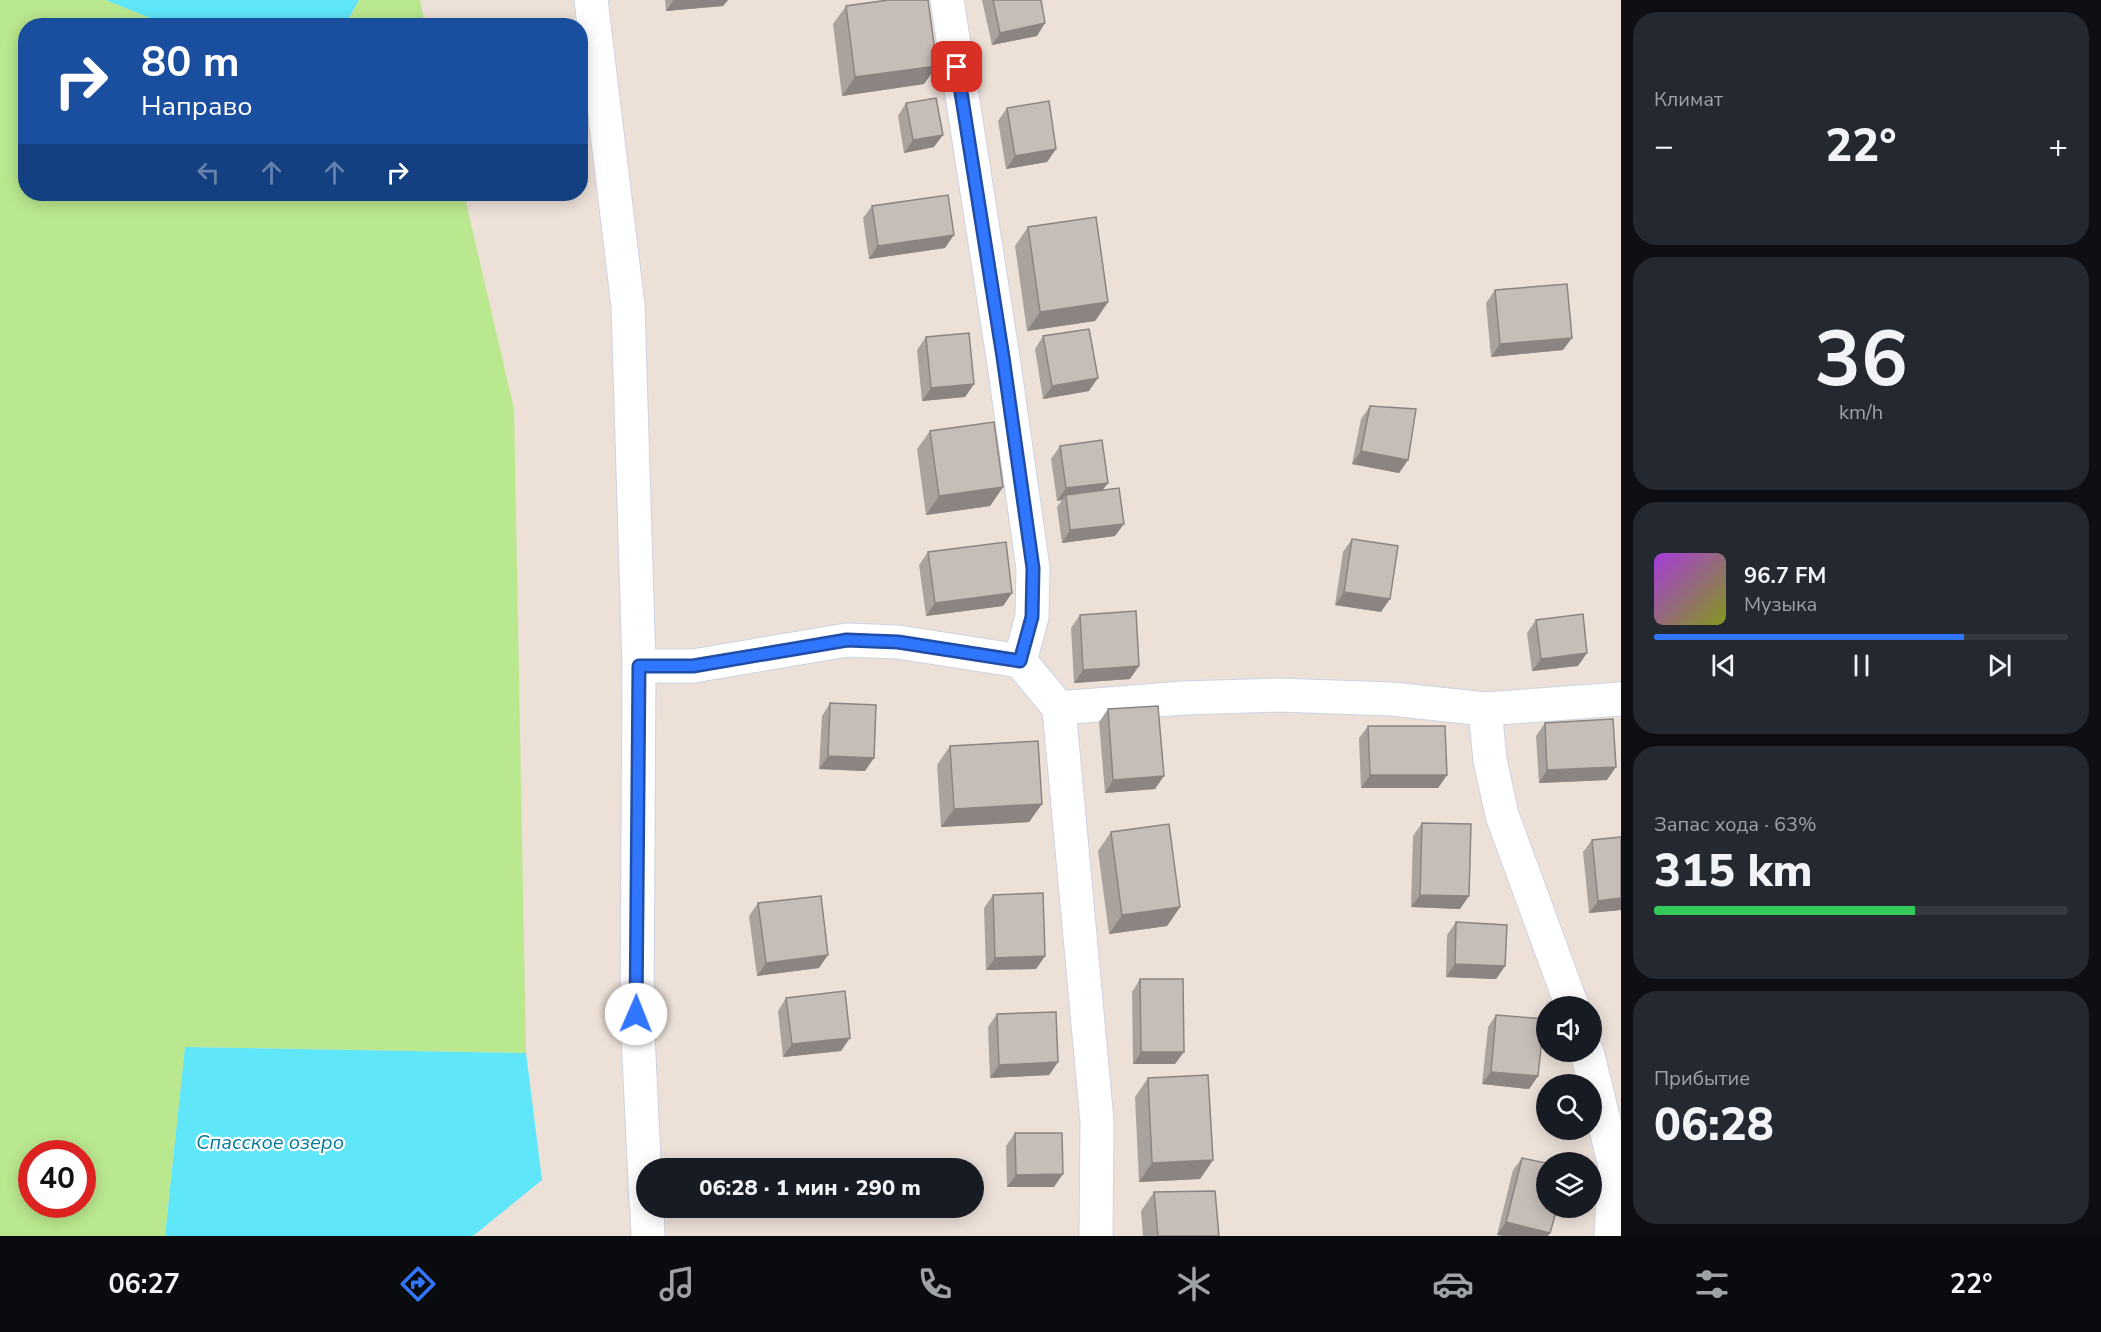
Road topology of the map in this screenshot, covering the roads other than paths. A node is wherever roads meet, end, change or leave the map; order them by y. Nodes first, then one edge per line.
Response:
1 (591, 0) edge
2 (947, 0) edge
3 (1020, 661) junction
4 (639, 666) junction
5 (1621, 699) edge
6 (1059, 708) junction
7 (1485, 709) junction
8 (1568, 996) edge
9 (1589, 1062) edge
10 (644, 1158) edge
11 (647, 1218) edge
12 (648, 1236) edge
13 (1096, 1236) edge
14 (1611, 1236) edge

1 - 4 street
2 - 3 street
3 - 4 street
3 - 6 street
4 - 10 street
5 - 7 street
6 - 7 street
6 - 13 street
7 - 8 street
9 - 14 street
11 - 12 street

